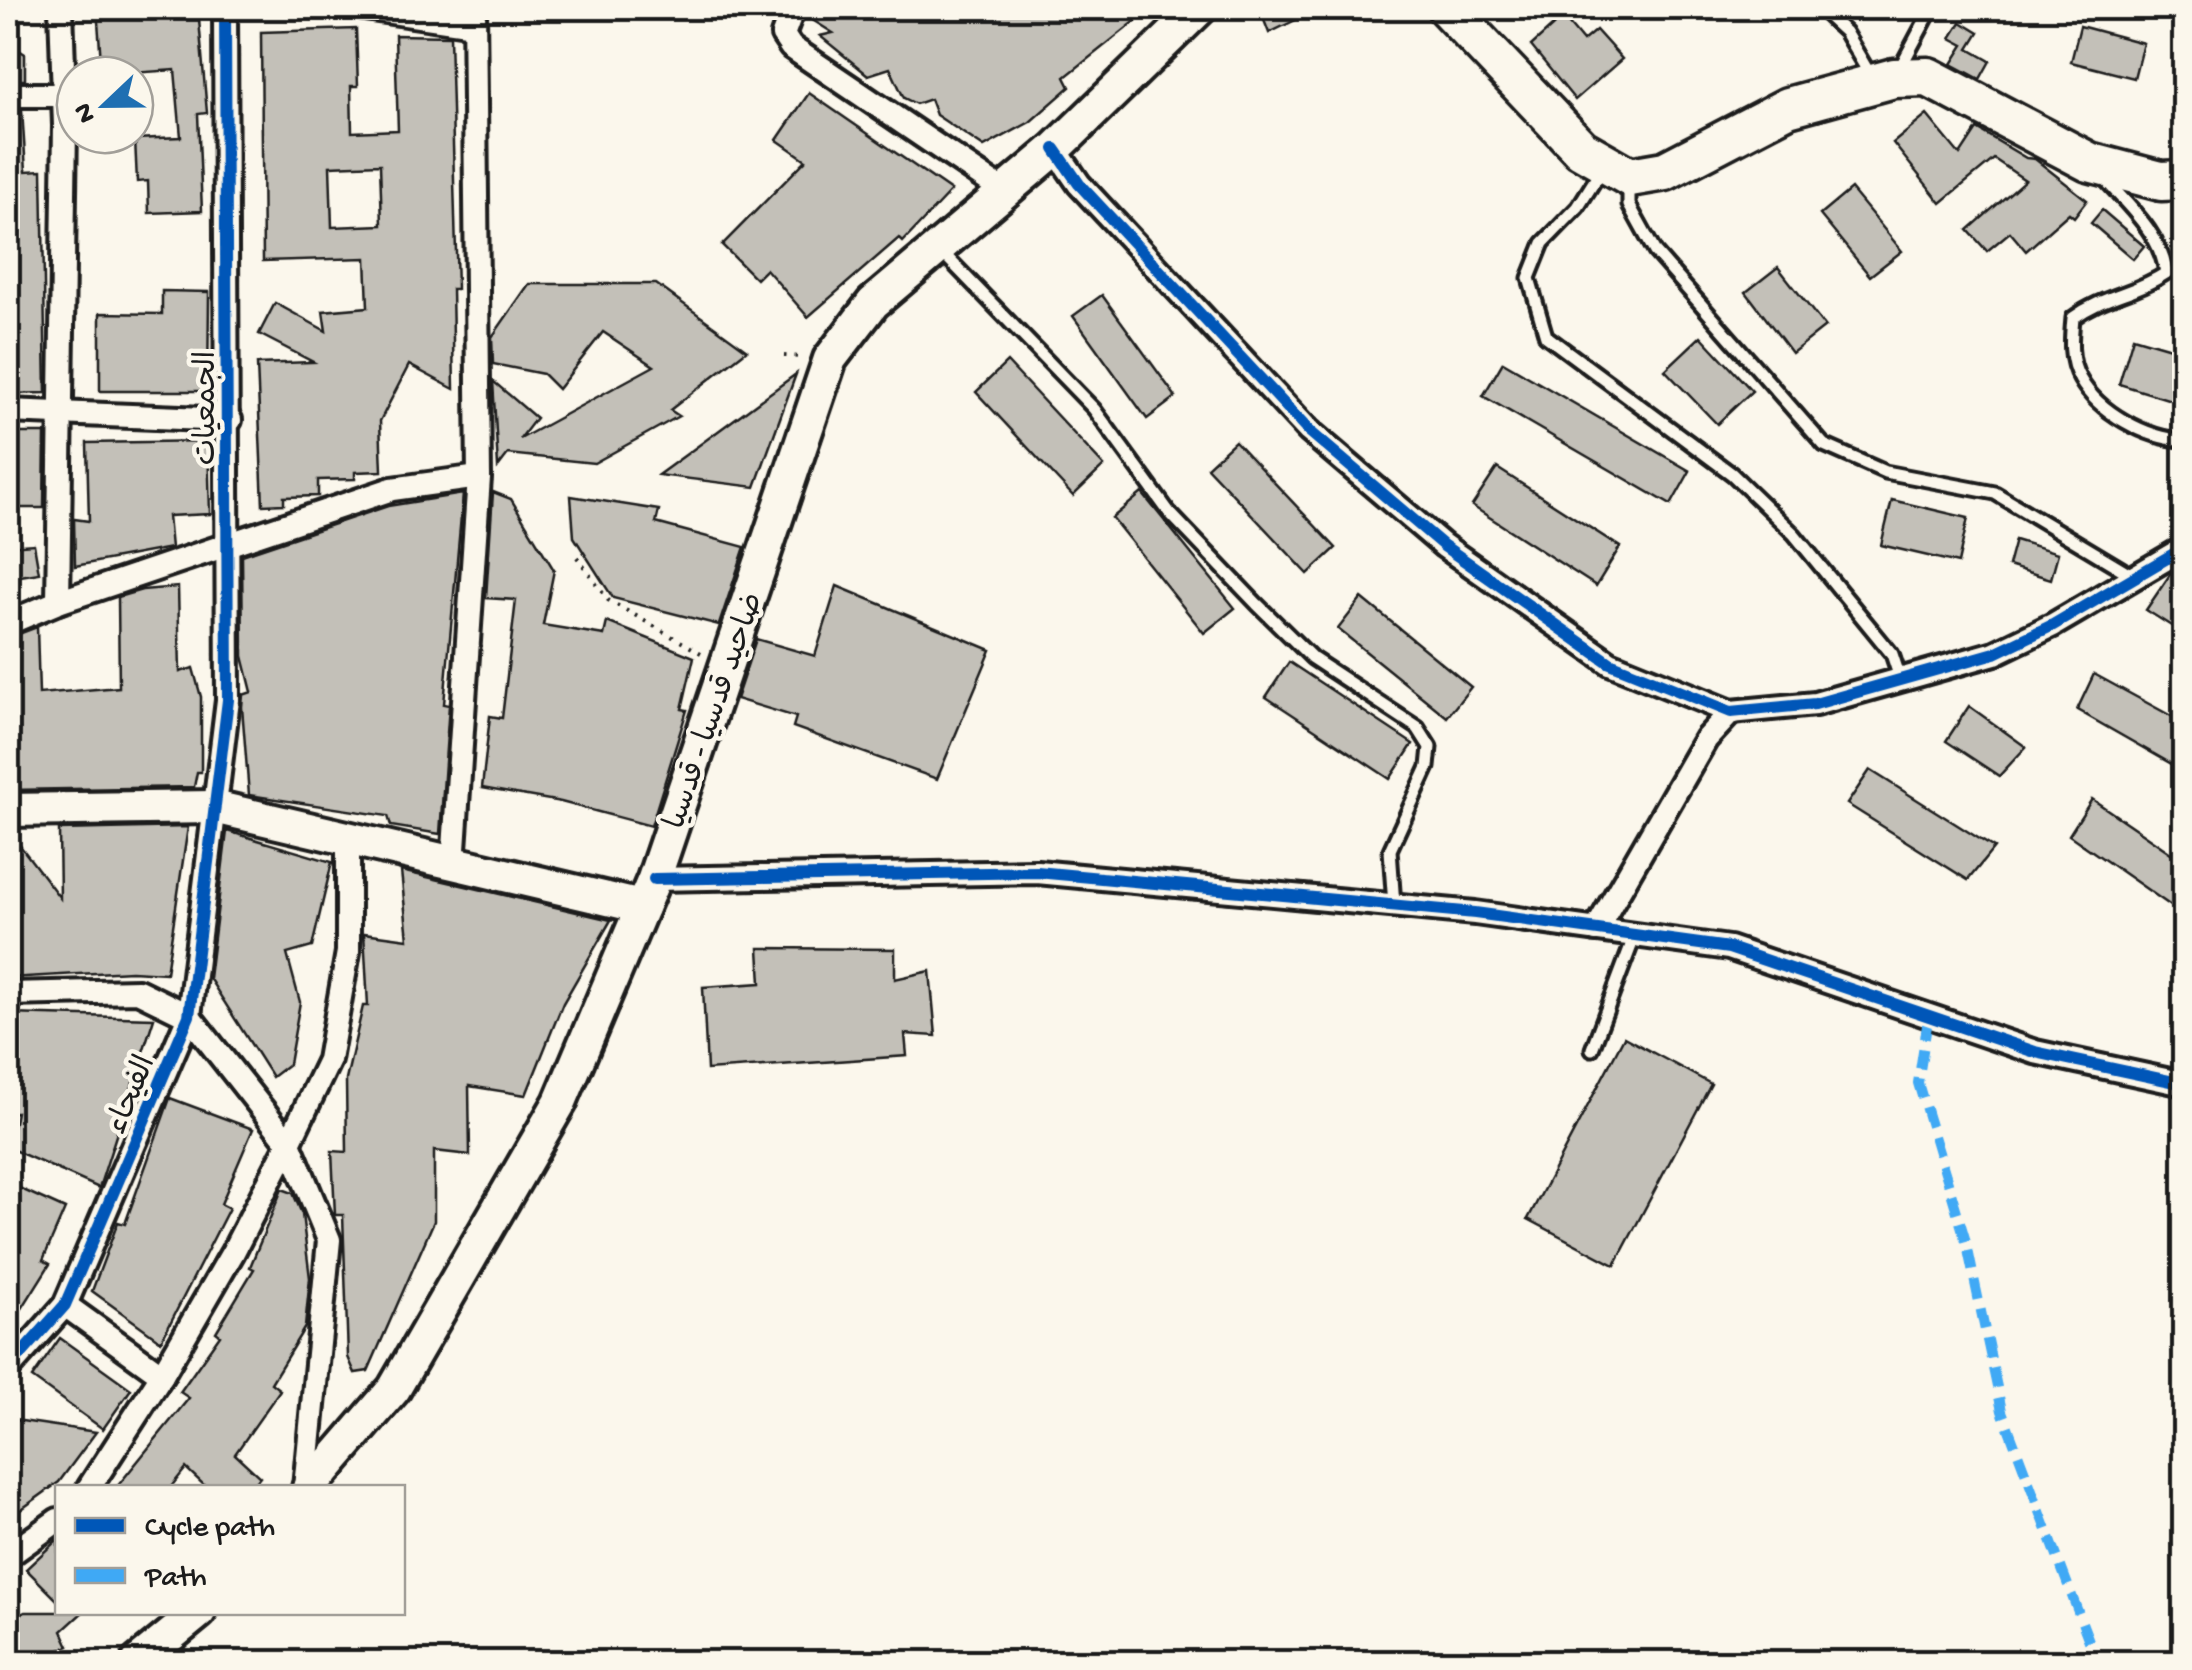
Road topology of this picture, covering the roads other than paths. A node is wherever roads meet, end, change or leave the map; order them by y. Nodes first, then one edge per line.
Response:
1 (61, 8) edge
2 (225, 8) edge
3 (364, 8) edge
4 (792, 8) edge
5 (1200, 8) edge
6 (1447, 8) edge
7 (1819, 8) edge
8 (1932, 8) edge
9 (474, 16) edge
10 (63, 55) edge
11 (1884, 81) junction
12 (8, 96) edge
13 (55, 96) edge
14 (1054, 149) junction
15 (63, 155) edge
16 (2089, 162) junction
17 (1617, 171) junction
18 (2184, 180) edge
19 (1005, 192) junction
20 (939, 249) junction
21 (8, 411) edge
22 (59, 411) junction
23 (230, 420) junction
24 (2184, 440) edge
25 (479, 476) junction
26 (228, 545) junction
27 (2184, 548) edge
28 (2135, 578) junction
29 (58, 602) junction
30 (8, 623) edge
31 (1901, 681) junction
32 (1731, 712) junction
33 (214, 807) junction
34 (8, 810) edge
35 (348, 841) junction
36 (452, 864) junction
37 (648, 893) junction
38 (1394, 905) junction
39 (1596, 930) junction
40 (1634, 935) junction
41 (8, 994) edge
42 (189, 1016) junction
43 (1592, 1048) dead end
44 (2184, 1084) edge
45 (289, 1143) junction
46 (64, 1305) junction
47 (8, 1370) edge
48 (162, 1374) junction
49 (90, 1485) edge
50 (307, 1485) edge
51 (310, 1485) edge
52 (55, 1522) edge
53 (8, 1556) edge
54 (195, 1615) edge
55 (138, 1662) edge

1 - 10 street
2 - 23 street, الجمعيات
3 - 9 street
4 - 19 street
5 - 14 main road, ضاحيد قدسيا - قدسيا
6 - 17 main road
7 - 11 lane
8 - 11 lane
9 - 25 street
11 - 16 main road
11 - 17 main road
12 - 13 street
14 - 19 main road, ضاحيد قدسيا - قدسيا
14 - 32 street
15 - 22 street
16 - 18 main road
16 - 24 lane
17 - 28 lane
17 - 31 lane
19 - 20 main road, ضاحيد قدسيا - قدسيا
20 - 37 main road, ضاحيد قدسيا - قدسيا
20 - 38 lane
21 - 22 street
22 - 23 street
22 - 29 street
23 - 26 street, الجمعيات
25 - 26 street
25 - 36 street
26 - 29 street
26 - 33 street, الجمعيات
27 - 28 street
28 - 31 street
29 - 30 street
31 - 32 street
32 - 39 street
33 - 34 main road
33 - 35 main road
33 - 42 street, الفيحاء
35 - 36 main road
35 - 45 street
36 - 37 main road
37 - 38 street
37 - 51 main road, ضاحيد قدسيا - قدسيا
38 - 39 street
39 - 40 street
40 - 43 lane
40 - 44 street
41 - 42 street
42 - 45 street
42 - 46 street, الفيحاء
45 - 48 street
45 - 50 street
46 - 47 street, الفيحاء
46 - 48 street
48 - 49 street
52 - 53 street
54 - 55 main road

